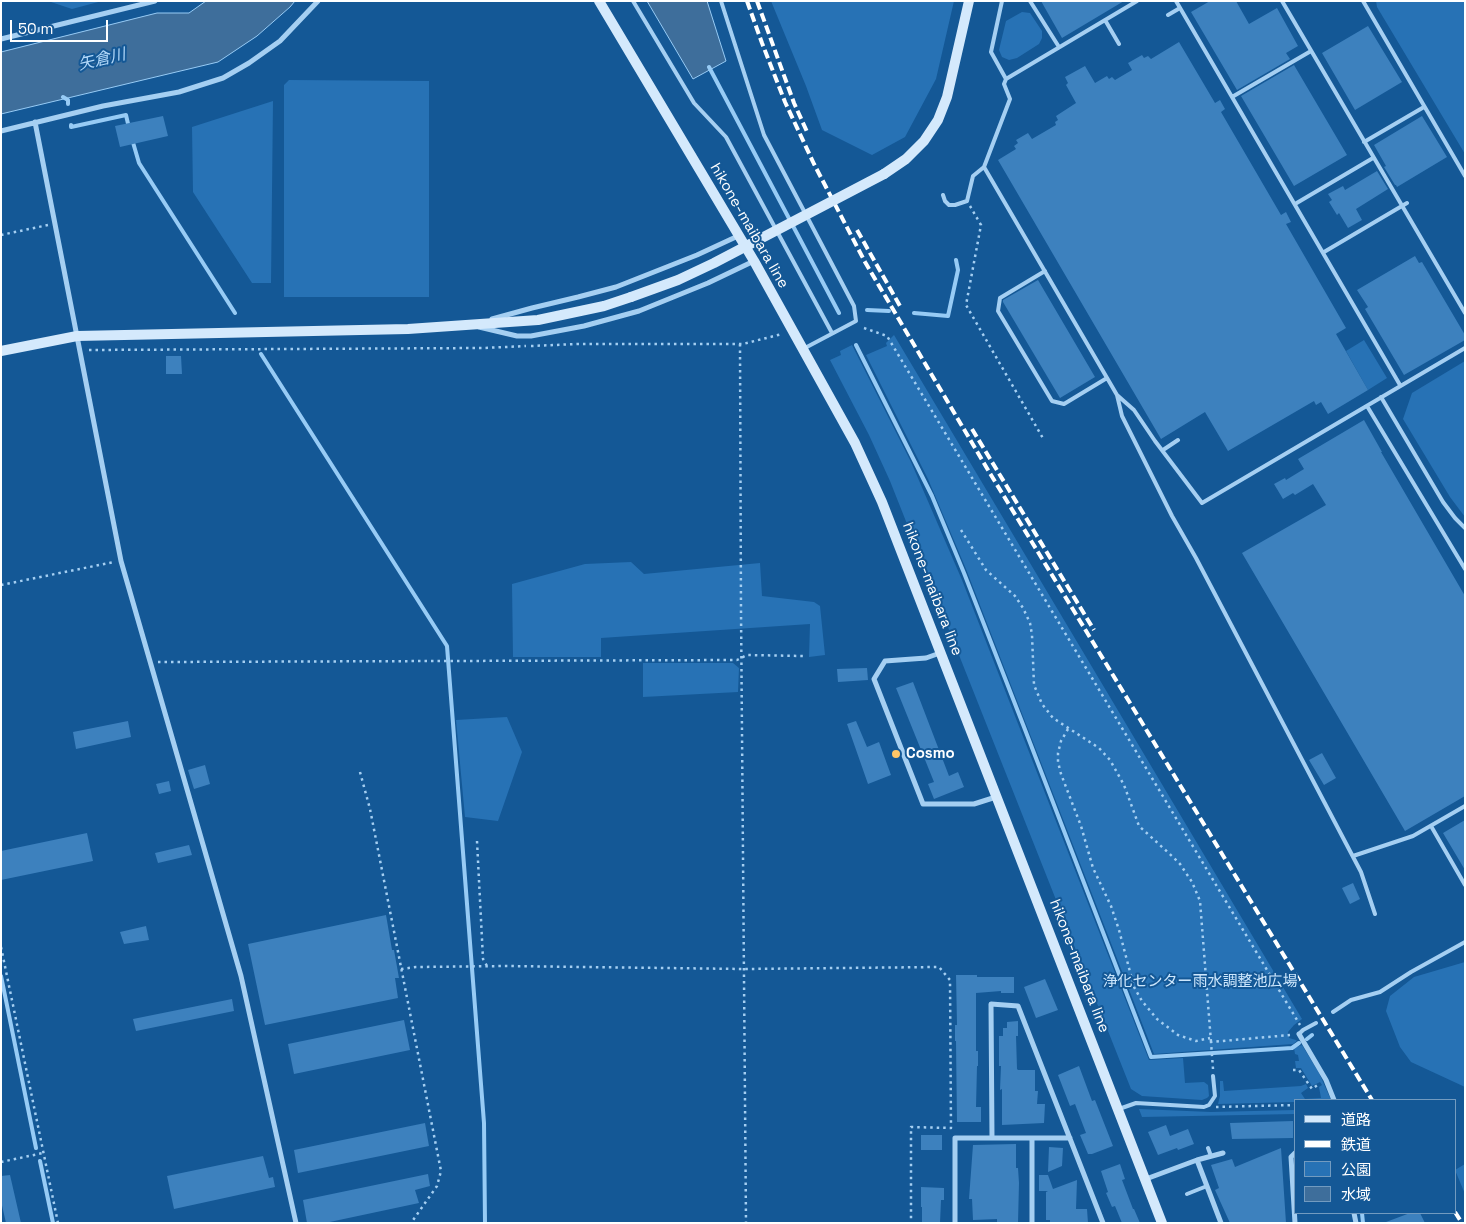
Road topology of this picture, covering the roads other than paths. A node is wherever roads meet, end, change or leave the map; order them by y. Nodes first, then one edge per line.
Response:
1 (155, 1) edge
2 (318, 1) edge
3 (599, 1) edge
4 (633, 1) edge
5 (721, 1) edge
6 (969, 1) edge
7 (1002, 1) edge
8 (1030, 1) edge
9 (1137, 1) edge
10 (1176, 1) edge
11 (1282, 1) edge
12 (1363, 1) edge
13 (1180, 8) junction
14 (1168, 15) dead end
15 (1105, 20) junction
16 (1, 39) edge
17 (1119, 44) dead end
18 (1059, 47) junction
19 (1311, 51) junction
20 (1006, 79) junction
21 (1232, 97) junction
22 (1424, 107) junction
23 (35, 122) junction
24 (1, 131) edge
25 (1364, 142) junction
26 (1373, 158) junction
27 (984, 167) junction
28 (1465, 176) edge
29 (943, 195) dead end
30 (1407, 203) dead end
31 (1295, 204) junction
32 (1401, 206) junction
33 (738, 236) junction
34 (1324, 252) junction
35 (754, 261) junction
36 (1045, 271) junction
37 (1465, 314) edge
38 (470, 326) junction
39 (832, 333) junction
40 (77, 336) junction
41 (1465, 348) edge
42 (803, 349) junction
43 (1, 351) edge
44 (1107, 378) junction
45 (1400, 385) junction
46 (1117, 395) junction
47 (1381, 397) junction
48 (1367, 406) junction
49 (1178, 440) dead end
50 (1163, 450) junction
51 (1465, 528) edge
52 (1465, 569) edge
53 (940, 653) junction
54 (996, 797) junction
55 (1465, 806) edge
56 (1430, 826) junction
57 (1353, 856) junction
58 (1465, 885) edge
59 (1375, 914) dead end
60 (1465, 942) edge
61 (1333, 1012) dead end
62 (1316, 1023) dead end
63 (1301, 1032) joint
64 (1213, 1076) road end
65 (1334, 1099) edge
66 (1119, 1109) junction
67 (992, 1138) junction
68 (1032, 1138) junction
69 (1070, 1138) junction
70 (1208, 1148) dead end
71 (1223, 1153) dead end
72 (1294, 1154) edge
73 (1211, 1156) junction
74 (1197, 1160) junction
75 (1146, 1180) junction
76 (1207, 1186) junction
77 (1187, 1194) dead end
78 (1294, 1206) edge
79 (296, 1223) edge
80 (955, 1223) edge
81 (1032, 1223) edge
82 (1103, 1223) edge
83 (1162, 1223) edge
84 (1221, 1223) edge

1 - 16 street
2 - 23 street
3 - 33 main road, hikone-maibara line
4 - 39 lane
5 - 39 lane
6 - 38 main road, bridge
7 - 20 lane
8 - 18 lane
9 - 15 lane
10 - 13 lane
11 - 19 lane
12 - 22 lane
13 - 14 lane
13 - 21 lane
15 - 17 lane
15 - 18 lane
18 - 20 lane
19 - 21 lane
19 - 25 lane
20 - 27 lane
21 - 31 lane
22 - 25 lane
22 - 28 lane
23 - 24 street
23 - 40 street
25 - 26 lane
26 - 31 lane
26 - 32 lane
27 - 29 lane
27 - 36 lane
30 - 32 lane
31 - 34 lane
32 - 34 lane
32 - 37 lane
33 - 35 main road, hikone-maibara line
33 - 38 street
34 - 45 lane
35 - 38 street
35 - 42 main road, hikone-maibara line
36 - 44 lane
36 - 44 lane
38 - 40 main road
39 - 42 lane
40 - 43 main road
40 - 79 street
41 - 45 lane
42 - 53 main road, hikone-maibara line
44 - 46 lane
45 - 47 lane
46 - 50 lane
46 - 57 lane
47 - 48 lane
47 - 51 lane
48 - 50 lane
48 - 52 lane
49 - 50 lane
53 - 54 main road, hikone-maibara line
53 - 54 street
54 - 66 main road, hikone-maibara line
55 - 56 lane
56 - 57 lane
56 - 58 lane
57 - 59 lane
60 - 61 lane
62 - 63 lane
63 - 65 street
64 - 66 lane
66 - 75 main road, hikone-maibara line
67 - 68 street
67 - 69 street
67 - 80 street
68 - 69 street
68 - 81 street
69 - 82 street
70 - 73 lane
71 - 73 street
72 - 78 street
73 - 74 street
74 - 75 street
74 - 76 street
75 - 83 main road, hikone-maibara line
76 - 77 lane
76 - 84 street

